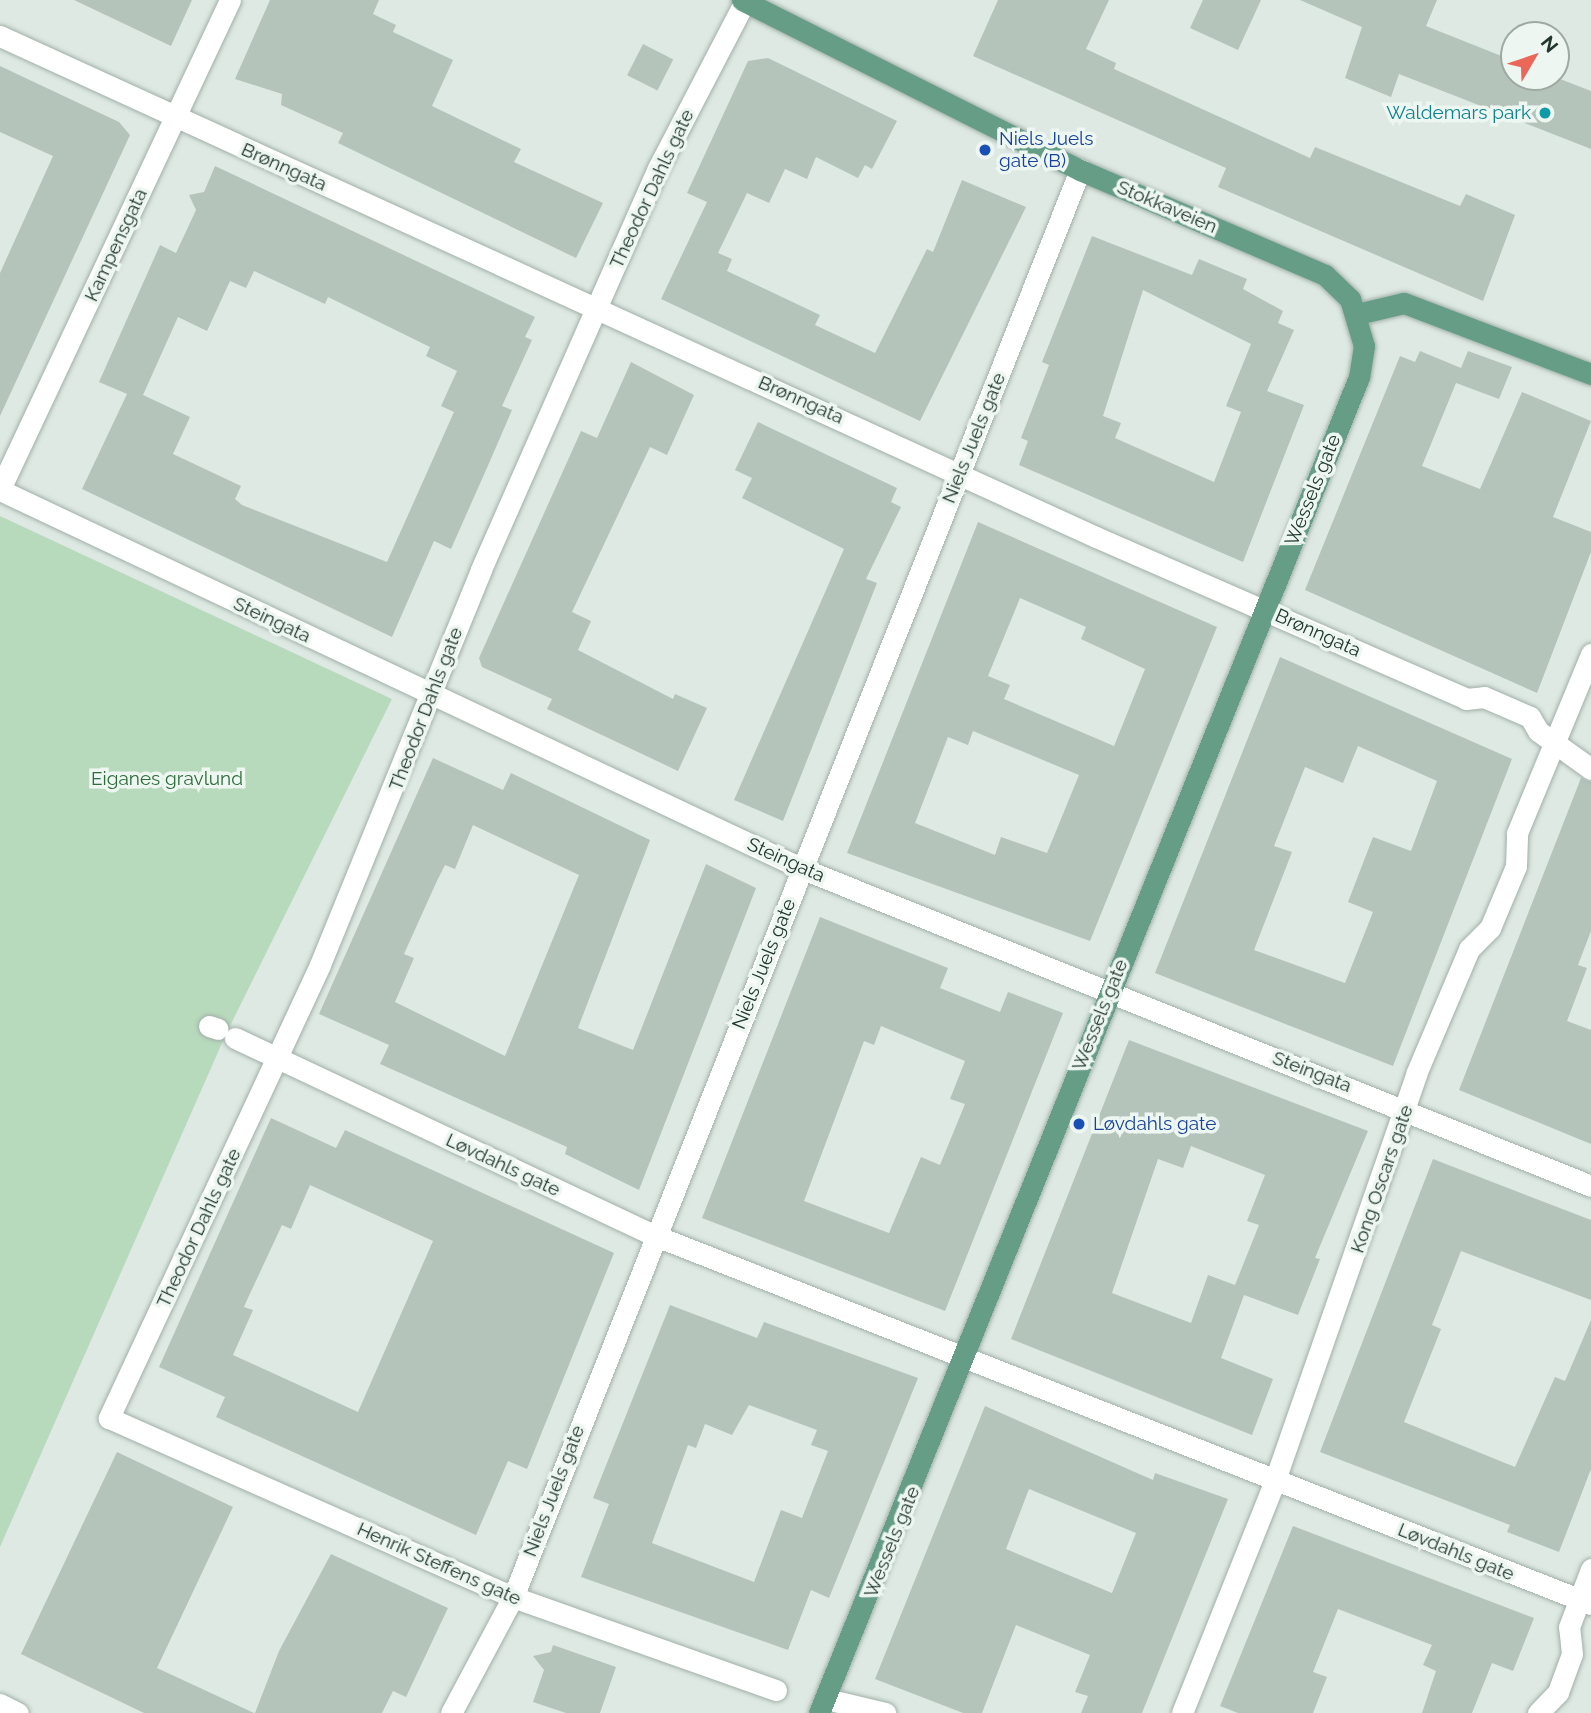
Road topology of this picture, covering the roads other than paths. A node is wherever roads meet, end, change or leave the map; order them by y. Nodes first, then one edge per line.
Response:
1 (229, 0) edge
2 (744, 1) edge
3 (0, 36) edge
4 (176, 118) junction
5 (1080, 170) junction
6 (598, 309) junction
7 (1357, 314) junction
8 (1591, 374) edge
9 (961, 472) junction
10 (0, 490) edge
11 (1265, 609) junction
12 (1591, 654) edge
13 (431, 695) junction
14 (1553, 744) junction
15 (1591, 769) edge
16 (803, 869) junction
17 (1108, 993) junction
18 (221, 1031) dead end
19 (277, 1058) junction
20 (1408, 1109) junction
21 (1591, 1186) edge
22 (656, 1236) junction
23 (966, 1358) junction
24 (109, 1418) joint
25 (1275, 1480) junction
26 (1591, 1569) edge
27 (513, 1598) junction
28 (1585, 1602) edge
29 (776, 1690) dead end
30 (0, 1704) edge
31 (822, 1706) edge
32 (18, 1713) edge
33 (451, 1713) edge
34 (886, 1713) edge
35 (1182, 1713) edge
36 (1538, 1713) edge

1 - 4 street, Kampensgata
2 - 5 main road, Stokkaveien
2 - 6 street, Theodor Dahls gate
3 - 4 street, Brønngata
4 - 6 street, Brønngata
4 - 10 street, Kampensgata
5 - 7 main road, Stokkaveien
5 - 9 street, Niels Juels gate
6 - 9 street, Brønngata
6 - 13 street, Theodor Dahls gate
7 - 8 main road
7 - 11 main road, Wessels gate
9 - 11 street, Brønngata
9 - 16 street, Niels Juels gate
10 - 13 street, Steingata
11 - 14 street, Brønngata
11 - 17 main road, Wessels gate
12 - 14 street, Kong Oscars gate
13 - 16 street, Steingata
13 - 19 street, Theodor Dahls gate
14 - 15 street, Brønngata
14 - 20 street, Kong Oscars gate
16 - 17 street, Steingata
16 - 22 street, Niels Juels gate
17 - 20 street, Steingata
17 - 23 main road, Wessels gate
18 - 19 street, Løvdahls gate
19 - 22 street, Løvdahls gate
19 - 24 street, Theodor Dahls gate
20 - 21 street, Steingata
20 - 25 street, Kong Oscars gate
22 - 23 street, Løvdahls gate
22 - 27 street, Niels Juels gate
23 - 25 street, Løvdahls gate
23 - 31 main road, Wessels gate
24 - 27 street, Henrik Steffens gate
25 - 28 street, Løvdahls gate
25 - 35 street, Kong Oscars gate
26 - 28 street
27 - 29 street, Henrik Steffens gate
27 - 33 street, Niels Juels gate
28 - 36 street
30 - 32 street
31 - 34 street

